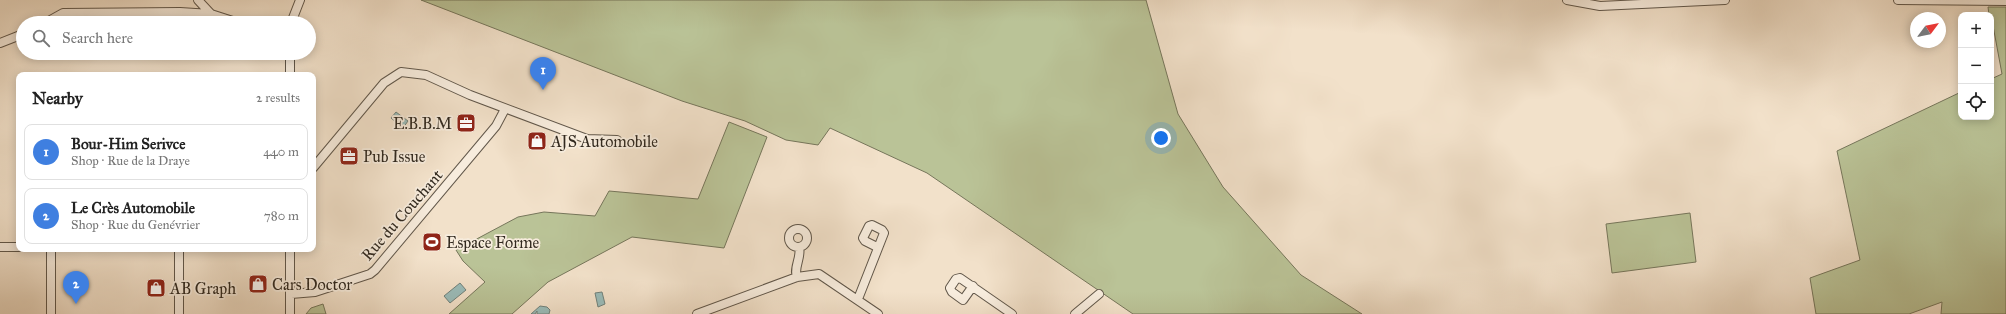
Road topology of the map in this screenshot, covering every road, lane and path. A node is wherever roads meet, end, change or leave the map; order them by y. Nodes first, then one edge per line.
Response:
1 (198, 0) edge
2 (300, 0) edge
3 (1567, 0) edge
4 (1725, 0) edge
5 (1898, 0) edge
6 (2006, 2) edge
7 (211, 14) junction
8 (58, 16) edge
9 (217, 16) edge
10 (294, 16) edge
11 (16, 37) edge
12 (0, 43) edge
13 (290, 60) edge
14 (290, 72) edge
15 (506, 108) junction
16 (617, 140) dead end
17 (316, 164) edge
18 (0, 247) edge
19 (16, 247) edge
20 (799, 247) dead end
21 (877, 247) dead end
22 (51, 252) edge
23 (179, 252) edge
24 (290, 252) edge
25 (797, 278) junction
26 (973, 286) dead end
27 (291, 294) junction
28 (1099, 294) dead end
29 (858, 299) junction
30 (51, 314) edge
31 (179, 314) edge
32 (290, 314) edge
33 (697, 314) edge
34 (878, 314) edge
35 (1012, 314) edge
36 (1074, 314) edge

1 - 7 street
2 - 10 street
3 - 4 street
5 - 6 street
7 - 8 street
7 - 9 street
11 - 12 street
13 - 14 street
15 - 16 street
15 - 17 street
15 - 27 street, Rue du Couchant
18 - 19 street
20 - 25 street
21 - 29 street
22 - 30 street
23 - 31 street
24 - 27 street
25 - 29 street
25 - 33 street
26 - 35 street
27 - 32 street
28 - 36 street
29 - 34 street

